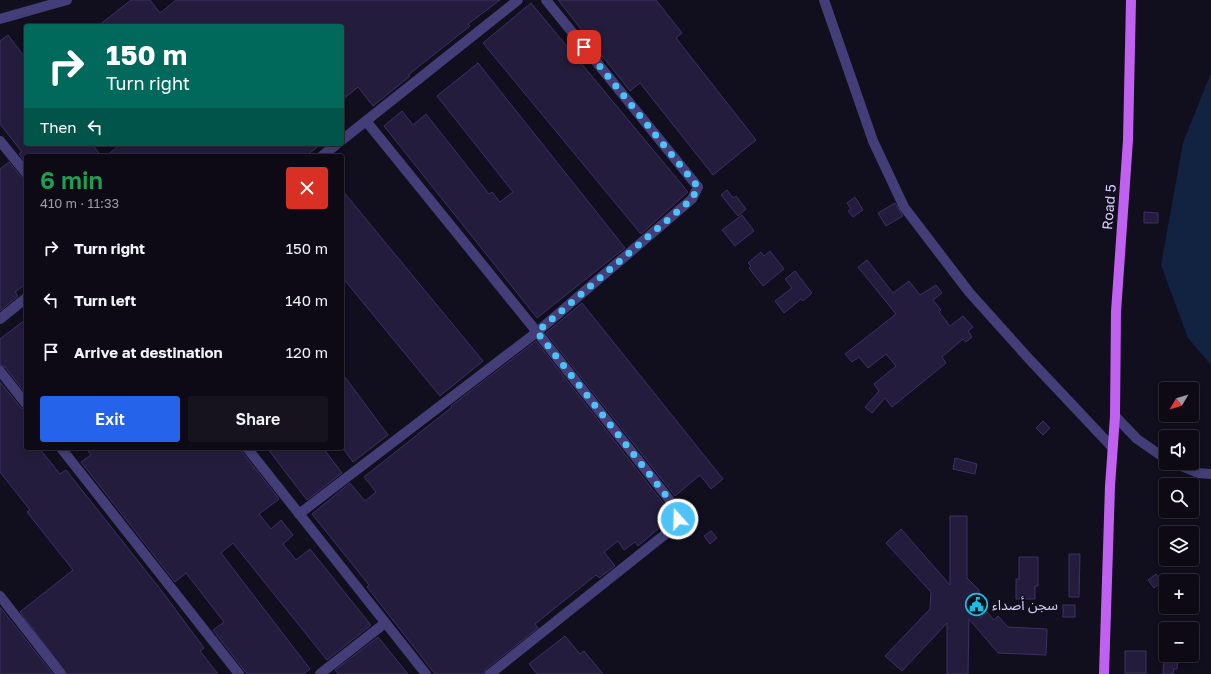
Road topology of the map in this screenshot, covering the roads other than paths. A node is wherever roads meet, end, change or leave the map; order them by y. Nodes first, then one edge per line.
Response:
1 (67, 0) edge
2 (518, 0) edge
3 (546, 0) edge
4 (824, 0) edge
5 (1131, 0) edge
6 (0, 19) edge
7 (366, 121) junction
8 (344, 138) edge
9 (0, 141) edge
10 (334, 146) edge
11 (324, 154) edge
12 (24, 171) edge
13 (24, 300) edge
14 (0, 318) edge
15 (537, 332) junction
16 (0, 371) edge
17 (24, 401) edge
18 (1115, 416) junction
19 (1112, 447) junction
20 (63, 450) edge
21 (249, 450) edge
22 (1159, 454) edge
23 (1193, 470) edge
24 (1211, 474) edge
25 (299, 514) junction
26 (0, 596) edge
27 (385, 623) junction
28 (61, 674) edge
29 (239, 674) edge
30 (320, 674) edge
31 (426, 674) edge
32 (490, 674) edge
33 (1104, 674) edge

1 - 6 street
2 - 7 street
3 - 15 street
4 - 19 street
5 - 18 main road, Road 5
7 - 8 street
7 - 15 street
9 - 12 street
10 - 11 street
13 - 14 street
15 - 25 street
15 - 32 street
16 - 17 street
18 - 19 main road, Road 5
18 - 22 street
19 - 33 main road, Road 5
20 - 29 street
21 - 25 street
23 - 24 street
25 - 27 street
26 - 28 street
27 - 30 street
27 - 31 street

